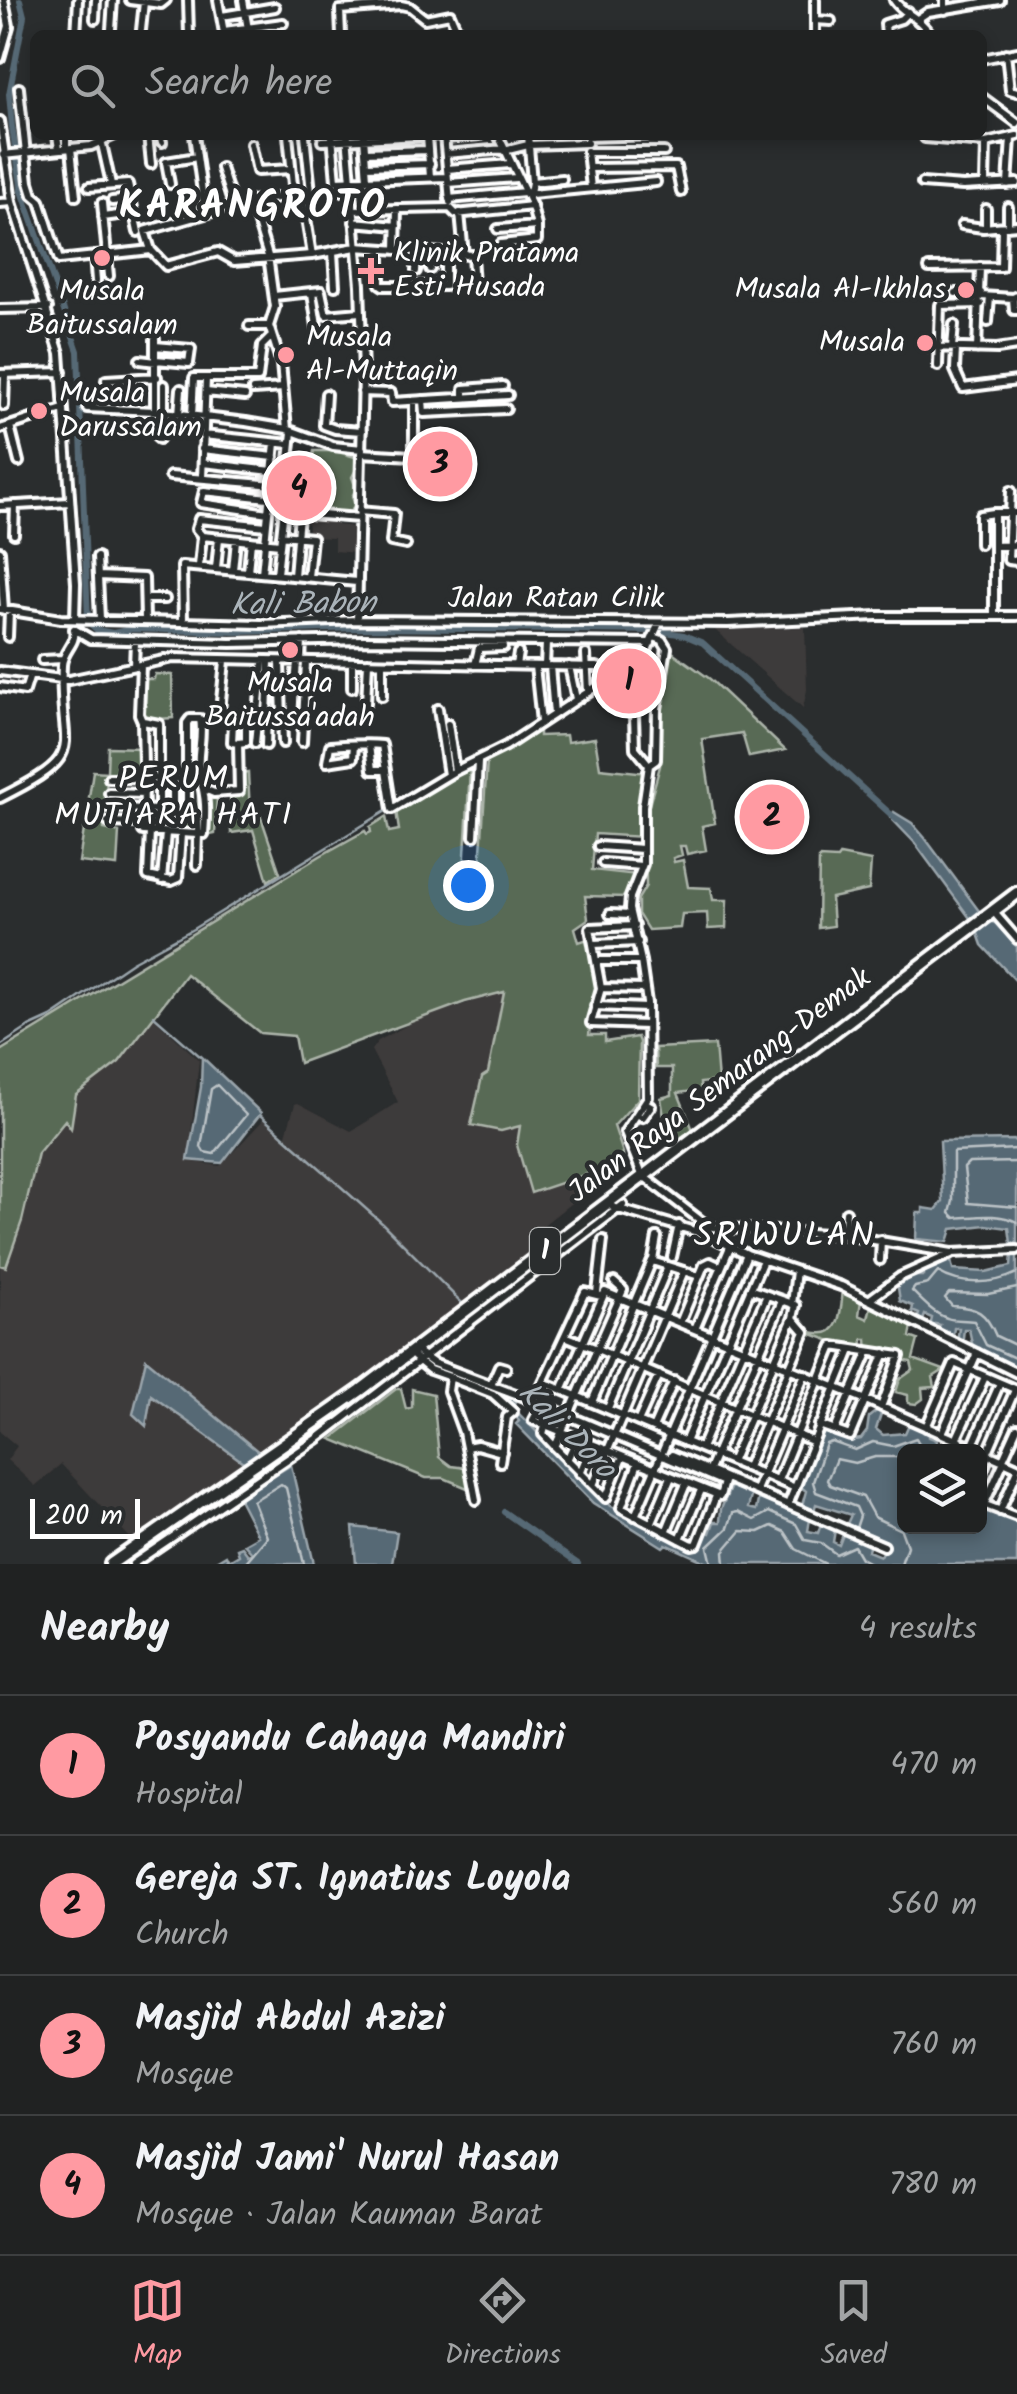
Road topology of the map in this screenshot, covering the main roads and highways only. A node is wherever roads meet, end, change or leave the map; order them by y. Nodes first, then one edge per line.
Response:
1 (1017, 896) edge
2 (645, 1178) junction
3 (593, 1218) junction
4 (421, 1355) junction
5 (111, 1564) edge
6 (122, 1564) edge

1 - 2 highway, Jalan Raya Semarang-Demak / 1
2 - 3 highway, Jalan Raya Semarang-Demak / 1
2 - 3 highway, Jalan Raya Semarang-Demak / 1
3 - 4 highway, Jalan Raya Semarang-Demak / 1
4 - 5 highway, Jalan Raya Semarang-Demak / 1
4 - 6 highway, Jalan Raya Semarang-Demak / 1

